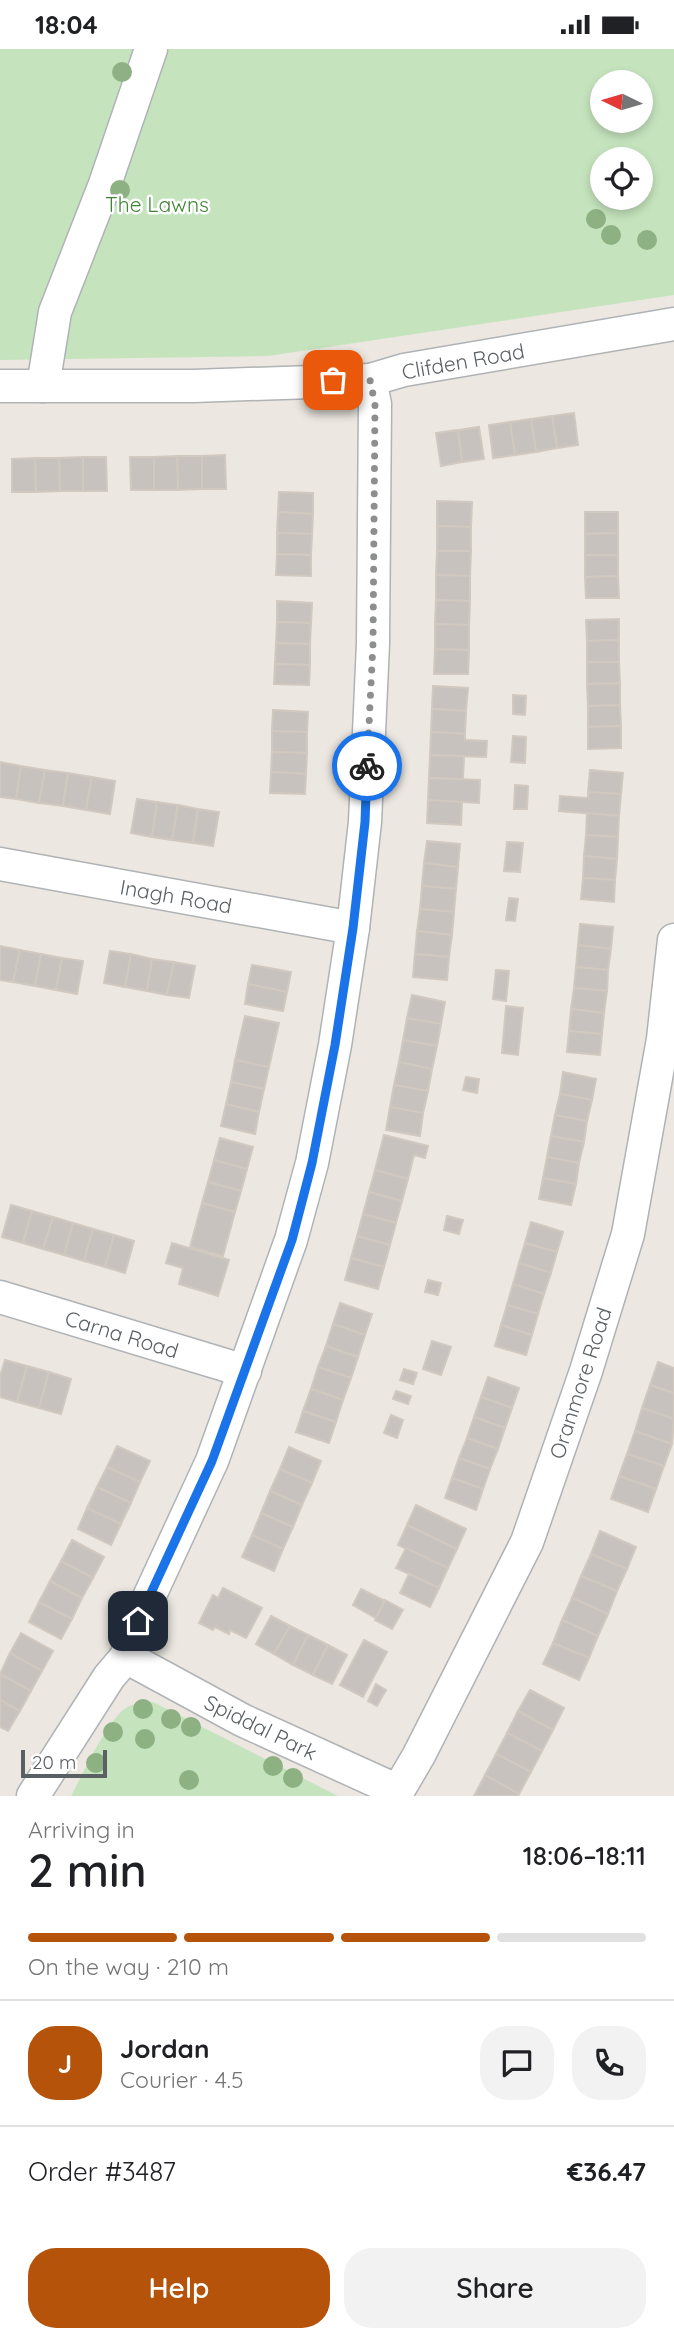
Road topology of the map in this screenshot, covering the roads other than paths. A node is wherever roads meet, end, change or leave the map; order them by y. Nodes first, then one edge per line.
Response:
1 (151, 49) edge
2 (674, 324) edge
3 (370, 380) junction
4 (0, 386) edge
5 (43, 386) junction
6 (0, 864) edge
7 (353, 928) junction
8 (674, 940) edge
9 (0, 1297) edge
10 (245, 1371) junction
11 (126, 1657) junction
12 (397, 1793) edge
13 (33, 1796) edge

1 - 5 street
2 - 3 street, Clifden Road
3 - 5 street, Clifden Road
3 - 7 street
4 - 5 street, Clifden Road
6 - 7 street, Inagh Road
7 - 10 street
8 - 12 street, Oranmore Road
9 - 10 street, Carna Road
10 - 11 street
11 - 12 street, Spiddal Park
11 - 13 street

